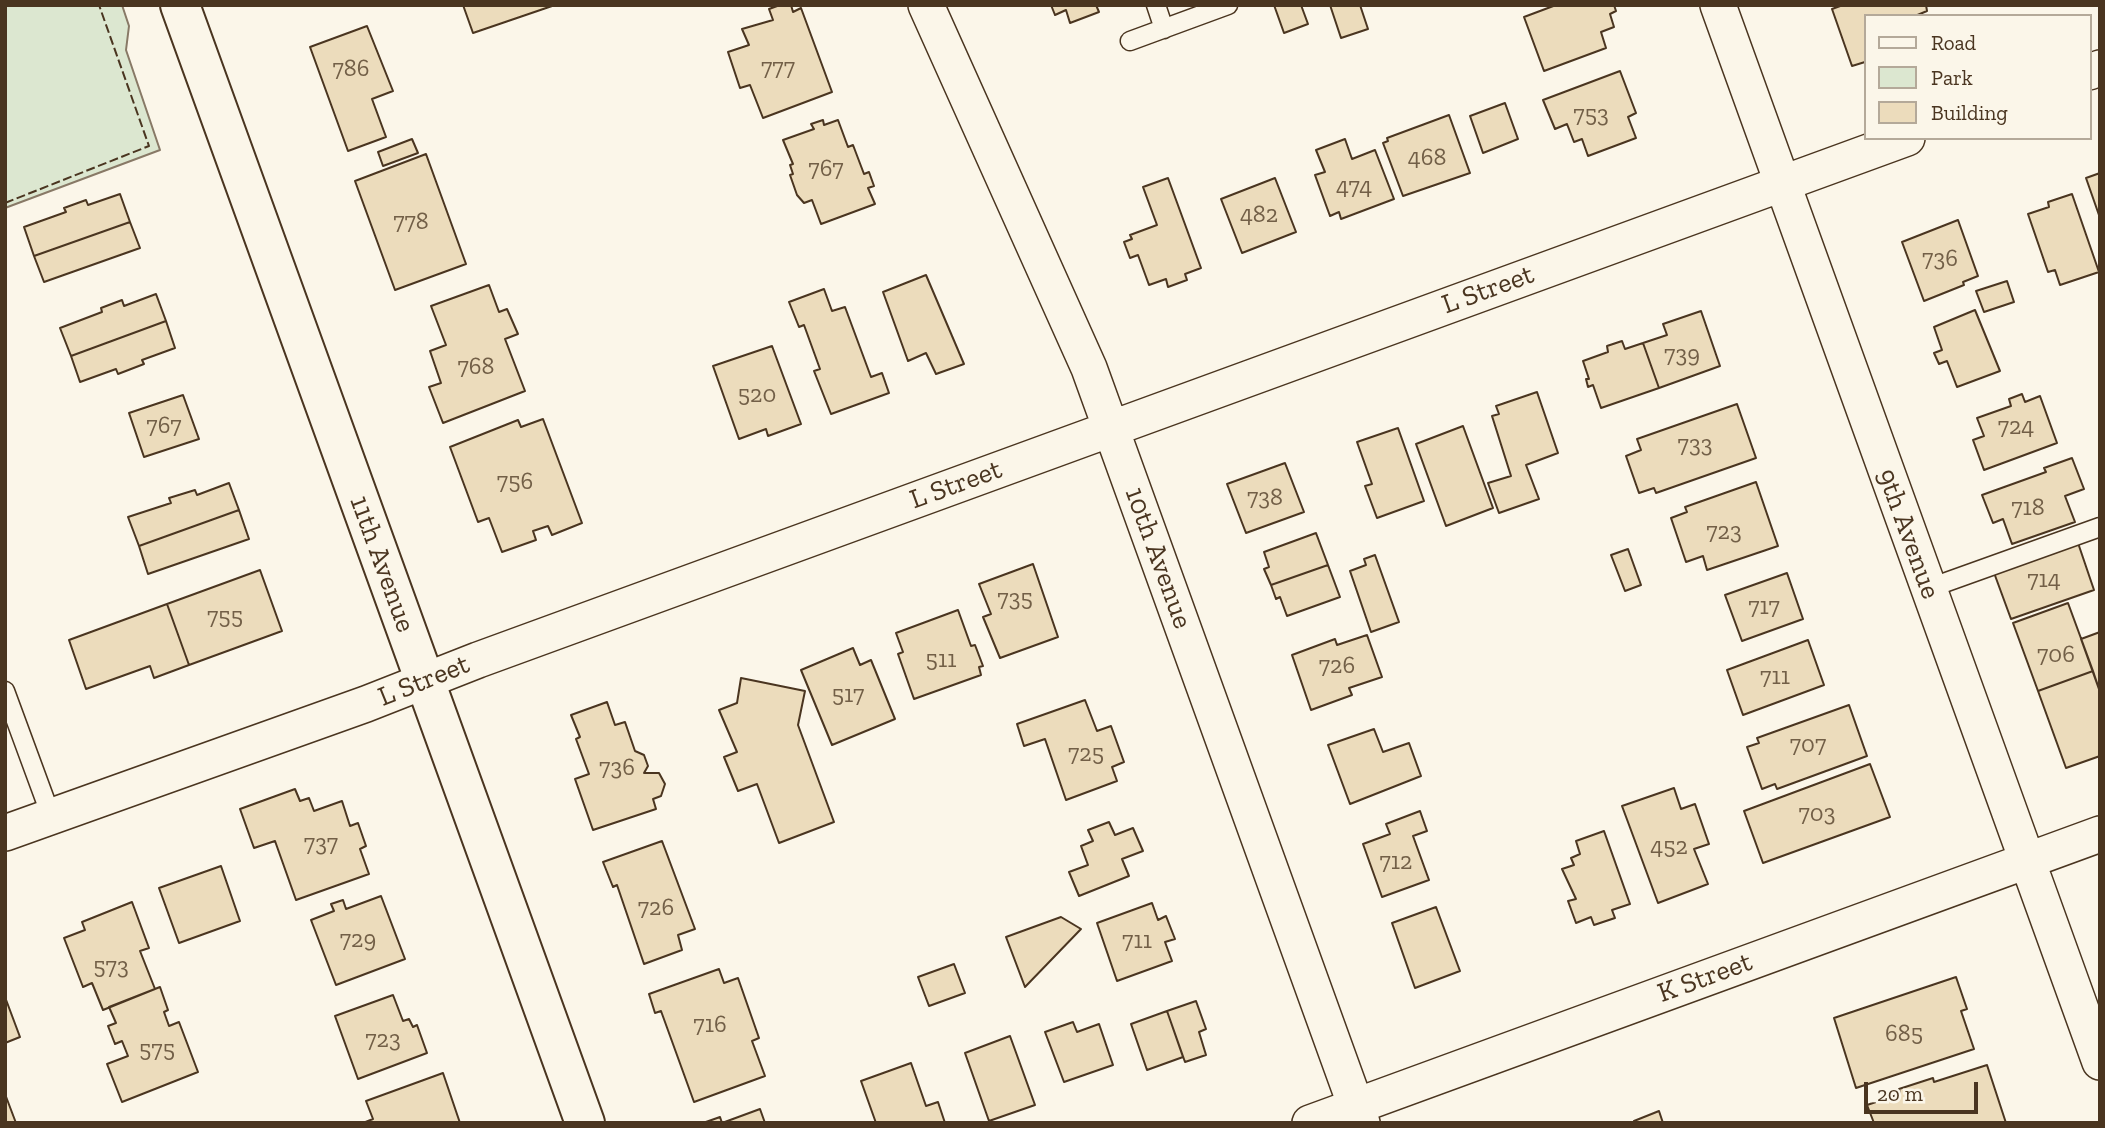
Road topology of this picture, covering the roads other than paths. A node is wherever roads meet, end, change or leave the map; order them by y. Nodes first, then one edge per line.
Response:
1 (180, 5) edge
2 (926, 5) edge
3 (1156, 5) edge
4 (1228, 5) edge
5 (1718, 5) edge
6 (1164, 29) junction
7 (1130, 41) dead end
8 (1900, 140) edge
9 (1782, 183) junction
10 (1111, 428) junction
11 (2100, 527) edge
12 (1927, 589) junction
13 (425, 681) junction
14 (5, 691) edge
15 (51, 816) junction
16 (5, 833) edge
17 (2100, 834) edge
18 (2027, 861) junction
19 (2100, 1062) edge
20 (1360, 1114) edge
21 (585, 1123) edge
22 (1310, 1123) edge

1 - 13 street, 11th Avenue
2 - 10 street, 10th Avenue
3 - 6 lane
4 - 6 lane
5 - 9 street, 9th Avenue
6 - 7 lane
8 - 9 street, L Street
9 - 10 street, L Street
9 - 12 street, 9th Avenue
10 - 13 street, L Street
10 - 20 street, 10th Avenue
11 - 12 lane
12 - 18 street, 9th Avenue
13 - 15 street, L Street
13 - 21 street, 11th Avenue
14 - 15 lane
15 - 16 street, L Street
17 - 18 street, K Street
18 - 19 street, 9th Avenue
18 - 20 street, K Street
20 - 22 street, K Street

